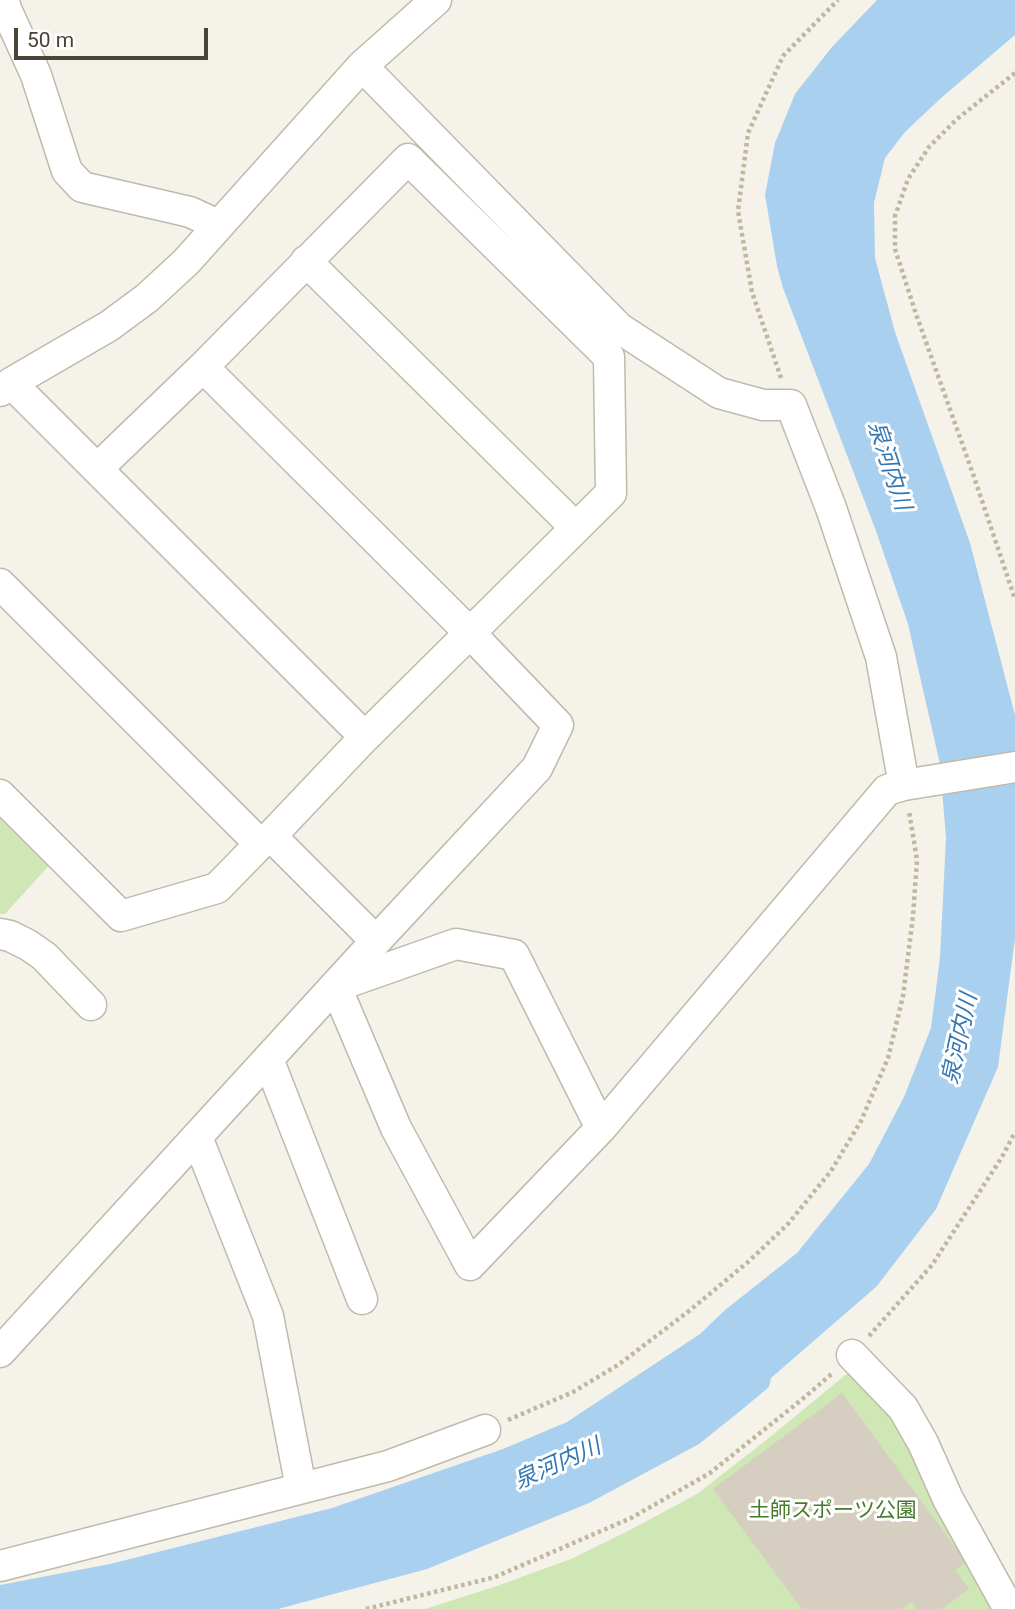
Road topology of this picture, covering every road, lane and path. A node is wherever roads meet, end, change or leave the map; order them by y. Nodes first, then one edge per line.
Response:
1 (436, 0) edge
2 (838, 0) edge
3 (3, 6) edge
4 (362, 66) junction
5 (1015, 73) edge
6 (218, 225) junction
7 (306, 261) junction
8 (203, 367) junction
9 (6, 387) edge
10 (791, 405) junction
11 (97, 469) junction
12 (576, 528) junction
13 (0, 584) edge
14 (1015, 599) edge
15 (470, 633) junction
16 (365, 737) junction
17 (1015, 767) edge
18 (911, 784) junction
19 (0, 795) edge
20 (265, 840) junction
21 (0, 934) edge
22 (376, 941) junction
23 (335, 987) junction
24 (91, 1005) dead end
25 (268, 1059) junction
26 (601, 1128) junction
27 (1015, 1132) edge
28 (197, 1137) junction
29 (362, 1299) dead end
30 (0, 1352) edge
31 (852, 1355) junction
32 (485, 1430) joint
33 (301, 1488) junction
34 (0, 1566) edge
35 (366, 1609) edge
36 (1009, 1609) edge

1 - 4 street
2 - 10 path
3 - 6 street
4 - 6 street
4 - 10 street
5 - 14 path
6 - 9 street
7 - 8 street
7 - 12 street
7 - 12 street
8 - 11 street
8 - 15 street
9 - 11 street
10 - 18 street
11 - 16 street
12 - 15 street
13 - 20 street
15 - 16 street
15 - 22 street
16 - 20 street
17 - 18 street
18 - 26 street
18 - 32 path
19 - 20 street
20 - 22 street
21 - 24 street
22 - 23 street
23 - 25 street
23 - 26 street
23 - 26 street
25 - 28 street
25 - 29 street
27 - 31 path
28 - 30 street
28 - 33 street
31 - 35 path
31 - 36 street
32 - 33 street
33 - 34 street

